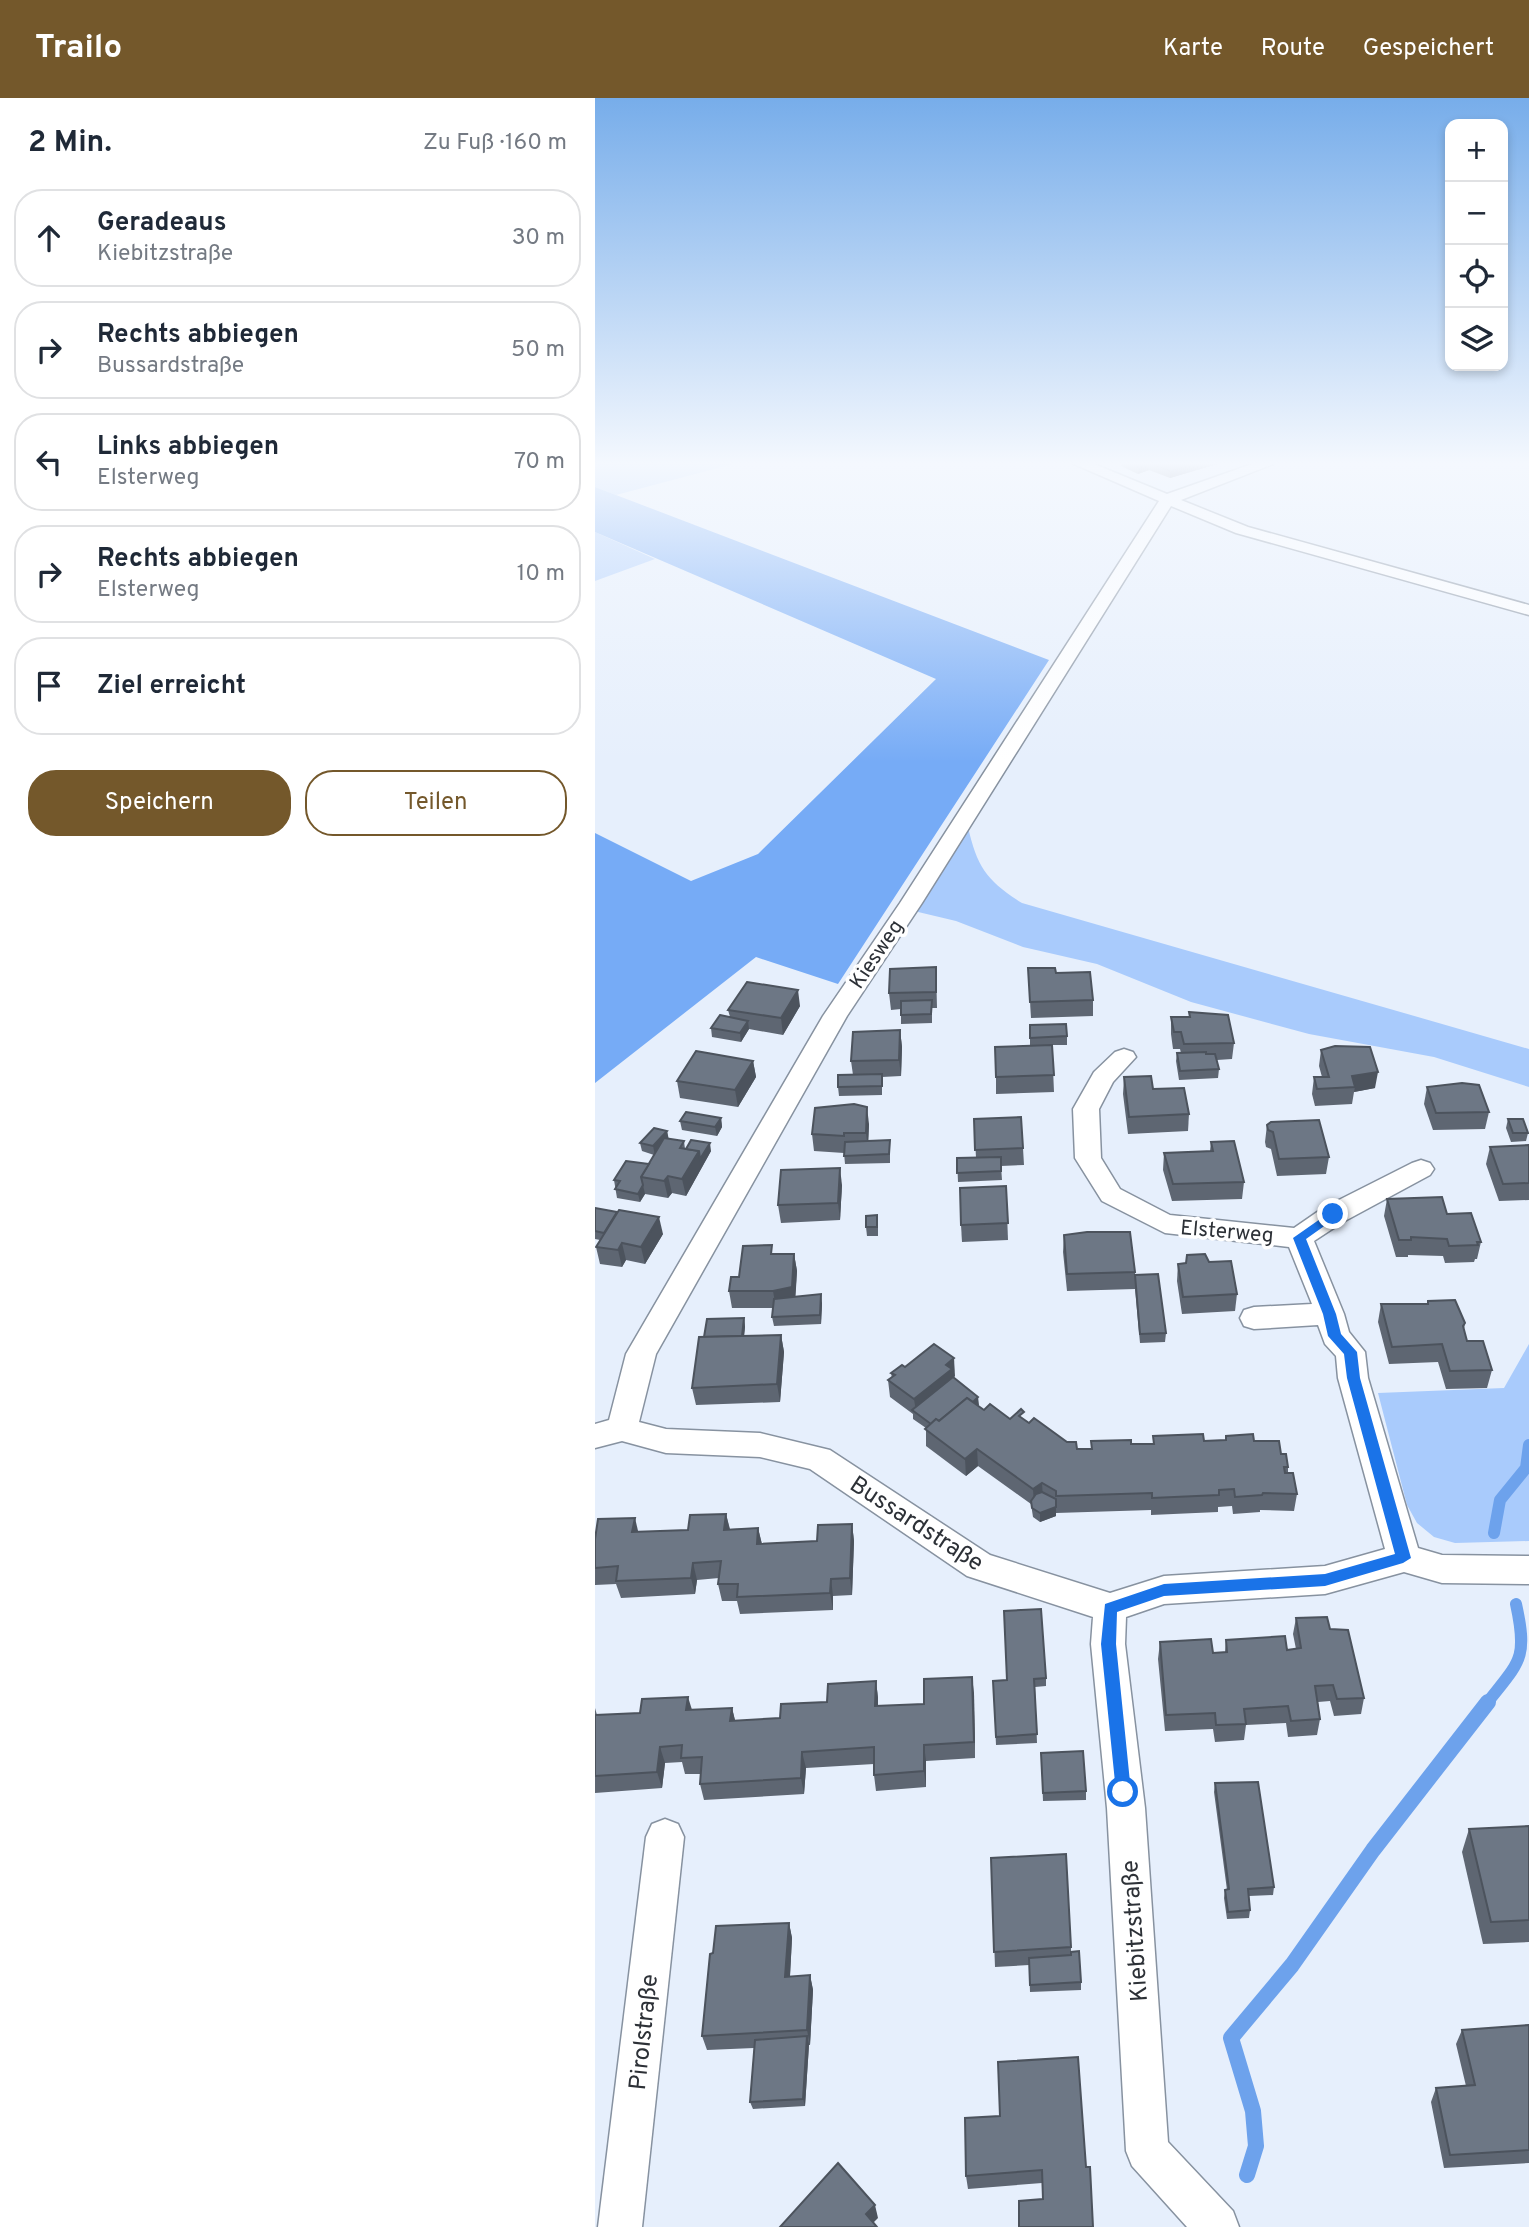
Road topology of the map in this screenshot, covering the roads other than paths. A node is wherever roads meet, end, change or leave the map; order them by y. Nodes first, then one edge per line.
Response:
1 (1127, 563) edge
2 (1362, 563) edge
3 (1529, 610) edge
4 (1124, 1057) dead end
5 (1421, 1169) dead end
6 (1299, 1238) junction
7 (1330, 1314) junction
8 (1254, 1318) dead end
9 (608, 1433) edge
10 (1403, 1558) junction
11 (1529, 1570) edge
12 (1110, 1608) junction
13 (665, 1837) dead end
14 (620, 2227) edge
15 (1217, 2227) edge

1 - 9 street, Kiesweg
2 - 3 street
4 - 6 street, Elsterweg
5 - 6 street, Elsterweg
6 - 7 street, Elsterweg
7 - 8 street
7 - 10 street, Elsterweg
9 - 12 street, Bussardstraße
10 - 11 street
10 - 12 street
12 - 15 street, Kiebitzstraße
13 - 14 street, Pirolstraße

